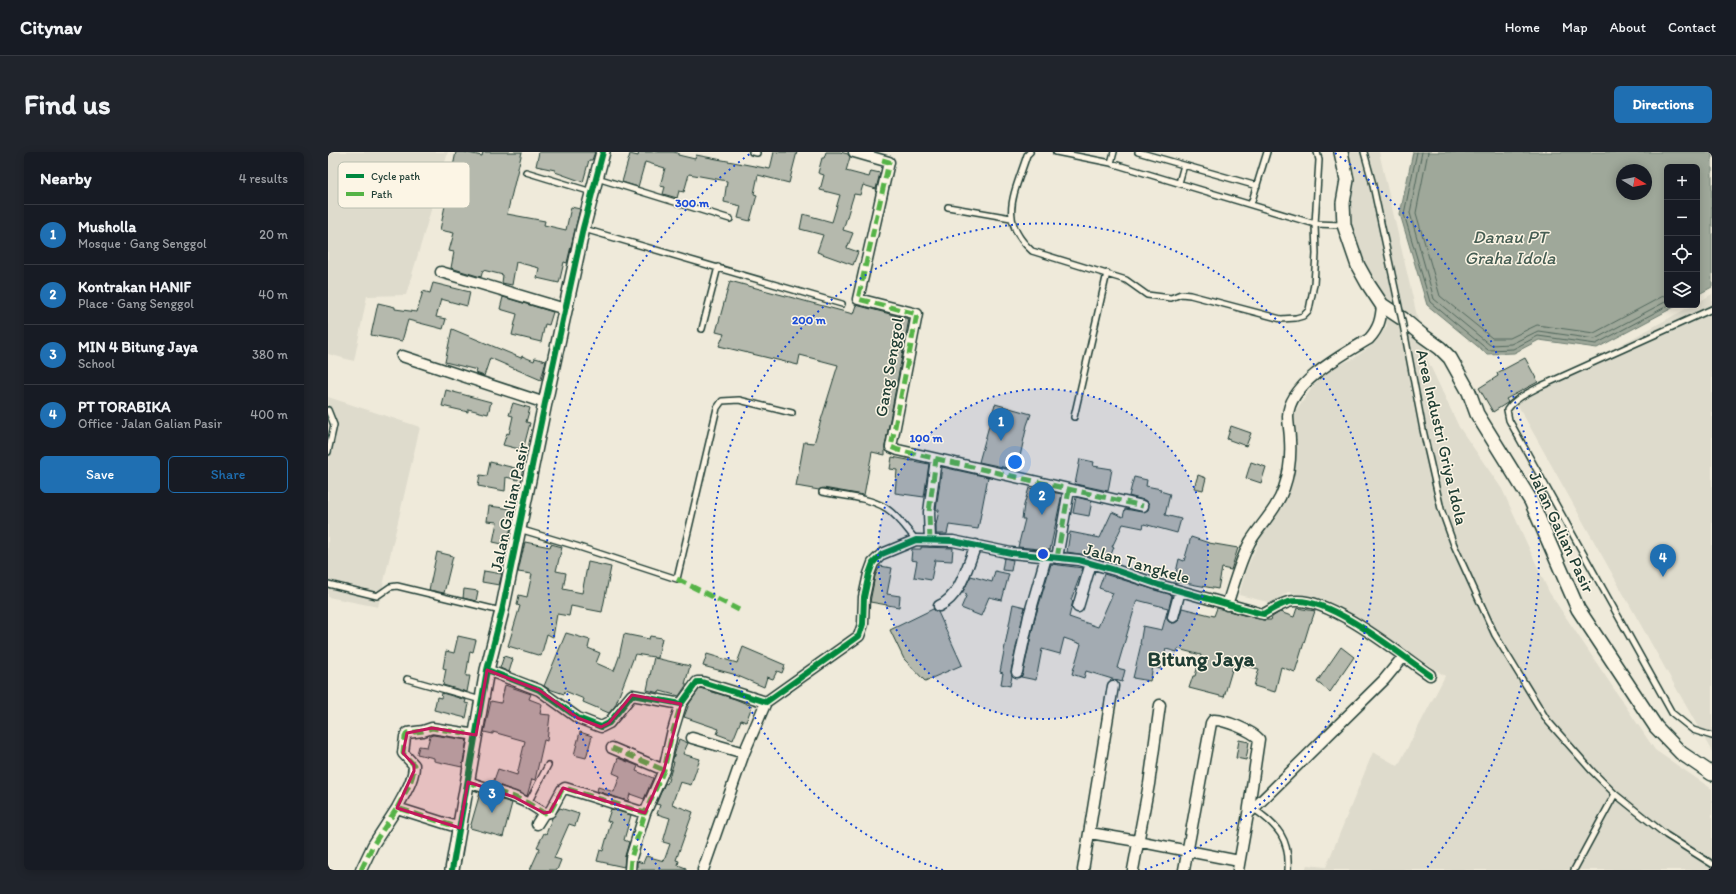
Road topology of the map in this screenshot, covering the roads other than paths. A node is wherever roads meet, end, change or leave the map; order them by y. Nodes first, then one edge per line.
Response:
1 (604, 152) edge
2 (854, 152) edge
3 (1030, 152) edge
4 (1056, 152) edge
5 (1114, 152) edge
6 (1138, 152) edge
7 (1267, 152) edge
8 (1317, 152) edge
9 (1341, 152) edge
10 (1364, 152) edge
11 (1111, 163) junction
12 (1184, 165) junction
13 (526, 172) dead end
14 (597, 178) junction
15 (1178, 183) junction
16 (1257, 186) junction
17 (593, 192) junction
18 (1251, 204) junction
19 (948, 207) dead end
20 (1011, 218) junction
21 (730, 219) dead end
22 (1315, 224) junction
23 (1344, 225) junction
24 (583, 228) junction
25 (718, 267) junction
26 (441, 272) dead end
27 (1107, 273) junction
28 (842, 304) dead end
29 (1382, 305) junction
30 (565, 308) junction
31 (1712, 308) edge
32 (702, 329) dead end
33 (402, 356) dead end
34 (545, 403) junction
35 (328, 410) edge
36 (792, 413) dead end
37 (1074, 417) dead end
38 (328, 452) edge
39 (936, 459) junction
40 (1069, 490) junction
41 (822, 492) dead end
42 (1143, 506) dead end
43 (518, 529) junction
44 (916, 540) junction
45 (930, 541) junction
46 (976, 545) junction
47 (1046, 557) junction
48 (1057, 558) junction
49 (1091, 563) junction
50 (328, 584) edge
51 (1180, 591) junction
52 (1227, 605) junction
53 (939, 606) dead end
54 (1078, 608) dead end
55 (502, 611) junction
56 (1173, 617) dead end
57 (1403, 657) junction
58 (487, 670) junction
59 (1017, 672) dead end
60 (1430, 675) dead end
61 (407, 680) dead end
62 (1113, 686) dead end
63 (482, 700) junction
64 (766, 702) junction
65 (681, 704) junction
66 (1160, 705) dead end
67 (476, 735) junction
68 (1712, 736) edge
69 (692, 738) dead end
70 (612, 748) dead end
71 (744, 753) junction
72 (548, 765) dead end
73 (664, 770) junction
74 (1712, 774) edge
75 (468, 782) junction
76 (1615, 794) junction
77 (528, 803) junction
78 (397, 808) junction
79 (1251, 812) junction
80 (544, 813) junction
81 (645, 813) junction
82 (537, 824) dead end
83 (460, 828) junction
84 (1090, 834) junction
85 (1138, 841) junction
86 (1187, 850) junction
87 (1712, 864) edge
88 (1239, 866) edge
89 (361, 870) edge
90 (452, 870) edge
91 (630, 870) edge
92 (704, 870) edge
93 (1083, 870) edge
94 (1133, 870) edge
95 (1184, 870) edge
96 (1288, 870) edge
97 (1574, 870) edge

1 - 14 street, Jalan Galian Pasir
2 - 39 street, Gang Senggol
3 - 20 lane
4 - 11 lane
5 - 11 lane
6 - 12 lane
7 - 16 lane
8 - 22 lane
9 - 23 street
10 - 76 lane, Area Industri Griya Idola, bridge
11 - 15 lane
12 - 15 lane
12 - 16 lane
13 - 17 lane
14 - 17 street, Jalan Galian Pasir
14 - 21 lane
15 - 18 lane
16 - 18 lane
17 - 24 street, Jalan Galian Pasir
18 - 22 lane
19 - 20 lane
20 - 27 lane
22 - 23 lane
22 - 27 lane
23 - 29 street
24 - 25 lane
24 - 30 street, Jalan Galian Pasir
25 - 28 lane
25 - 32 lane
26 - 30 street
27 - 37 lane
29 - 52 street
29 - 74 street, Jalan Galian Pasir
30 - 34 street, Jalan Galian Pasir
31 - 68 lane
33 - 34 street
34 - 43 street, Jalan Galian Pasir
35 - 38 lane
36 - 43 lane
39 - 40 street, Gang Senggol
39 - 45 street
40 - 42 street, Gang Senggol
40 - 48 street
41 - 44 lane
43 - 55 street, Jalan Galian Pasir
44 - 45 street, Jalan Tangkele
44 - 64 street, Jalan Tangkele
45 - 46 street, Jalan Tangkele
46 - 47 street, Jalan Tangkele
46 - 53 street
47 - 48 street, Jalan Tangkele
47 - 59 street
48 - 49 street, Jalan Tangkele
49 - 51 street, Jalan Tangkele
49 - 54 street
50 - 55 lane
51 - 52 street, Jalan Tangkele
51 - 56 street
52 - 57 street, Jalan Tangkele
55 - 58 street, Jalan Galian Pasir
57 - 60 street, Jalan Tangkele
57 - 79 street
58 - 63 street, Jalan Galian Pasir
58 - 65 street
61 - 63 lane
62 - 84 street
63 - 67 street, Jalan Galian Pasir
64 - 65 street
64 - 71 street
65 - 73 street
66 - 85 street
67 - 75 street, Jalan Galian Pasir
67 - 78 street
69 - 71 street
70 - 73 street
71 - 92 street
72 - 77 lane
73 - 81 street
75 - 77 street
75 - 83 street, Jalan Galian Pasir
76 - 87 lane, Area Industri Griya Idola
76 - 97 lane
77 - 80 street
78 - 83 street
78 - 89 street
79 - 86 street
79 - 88 street
79 - 96 lane
80 - 81 street
80 - 82 street
81 - 91 street
83 - 90 street, Jalan Galian Pasir
84 - 85 street
84 - 93 street
85 - 86 street
85 - 94 street
86 - 88 street
86 - 95 street

